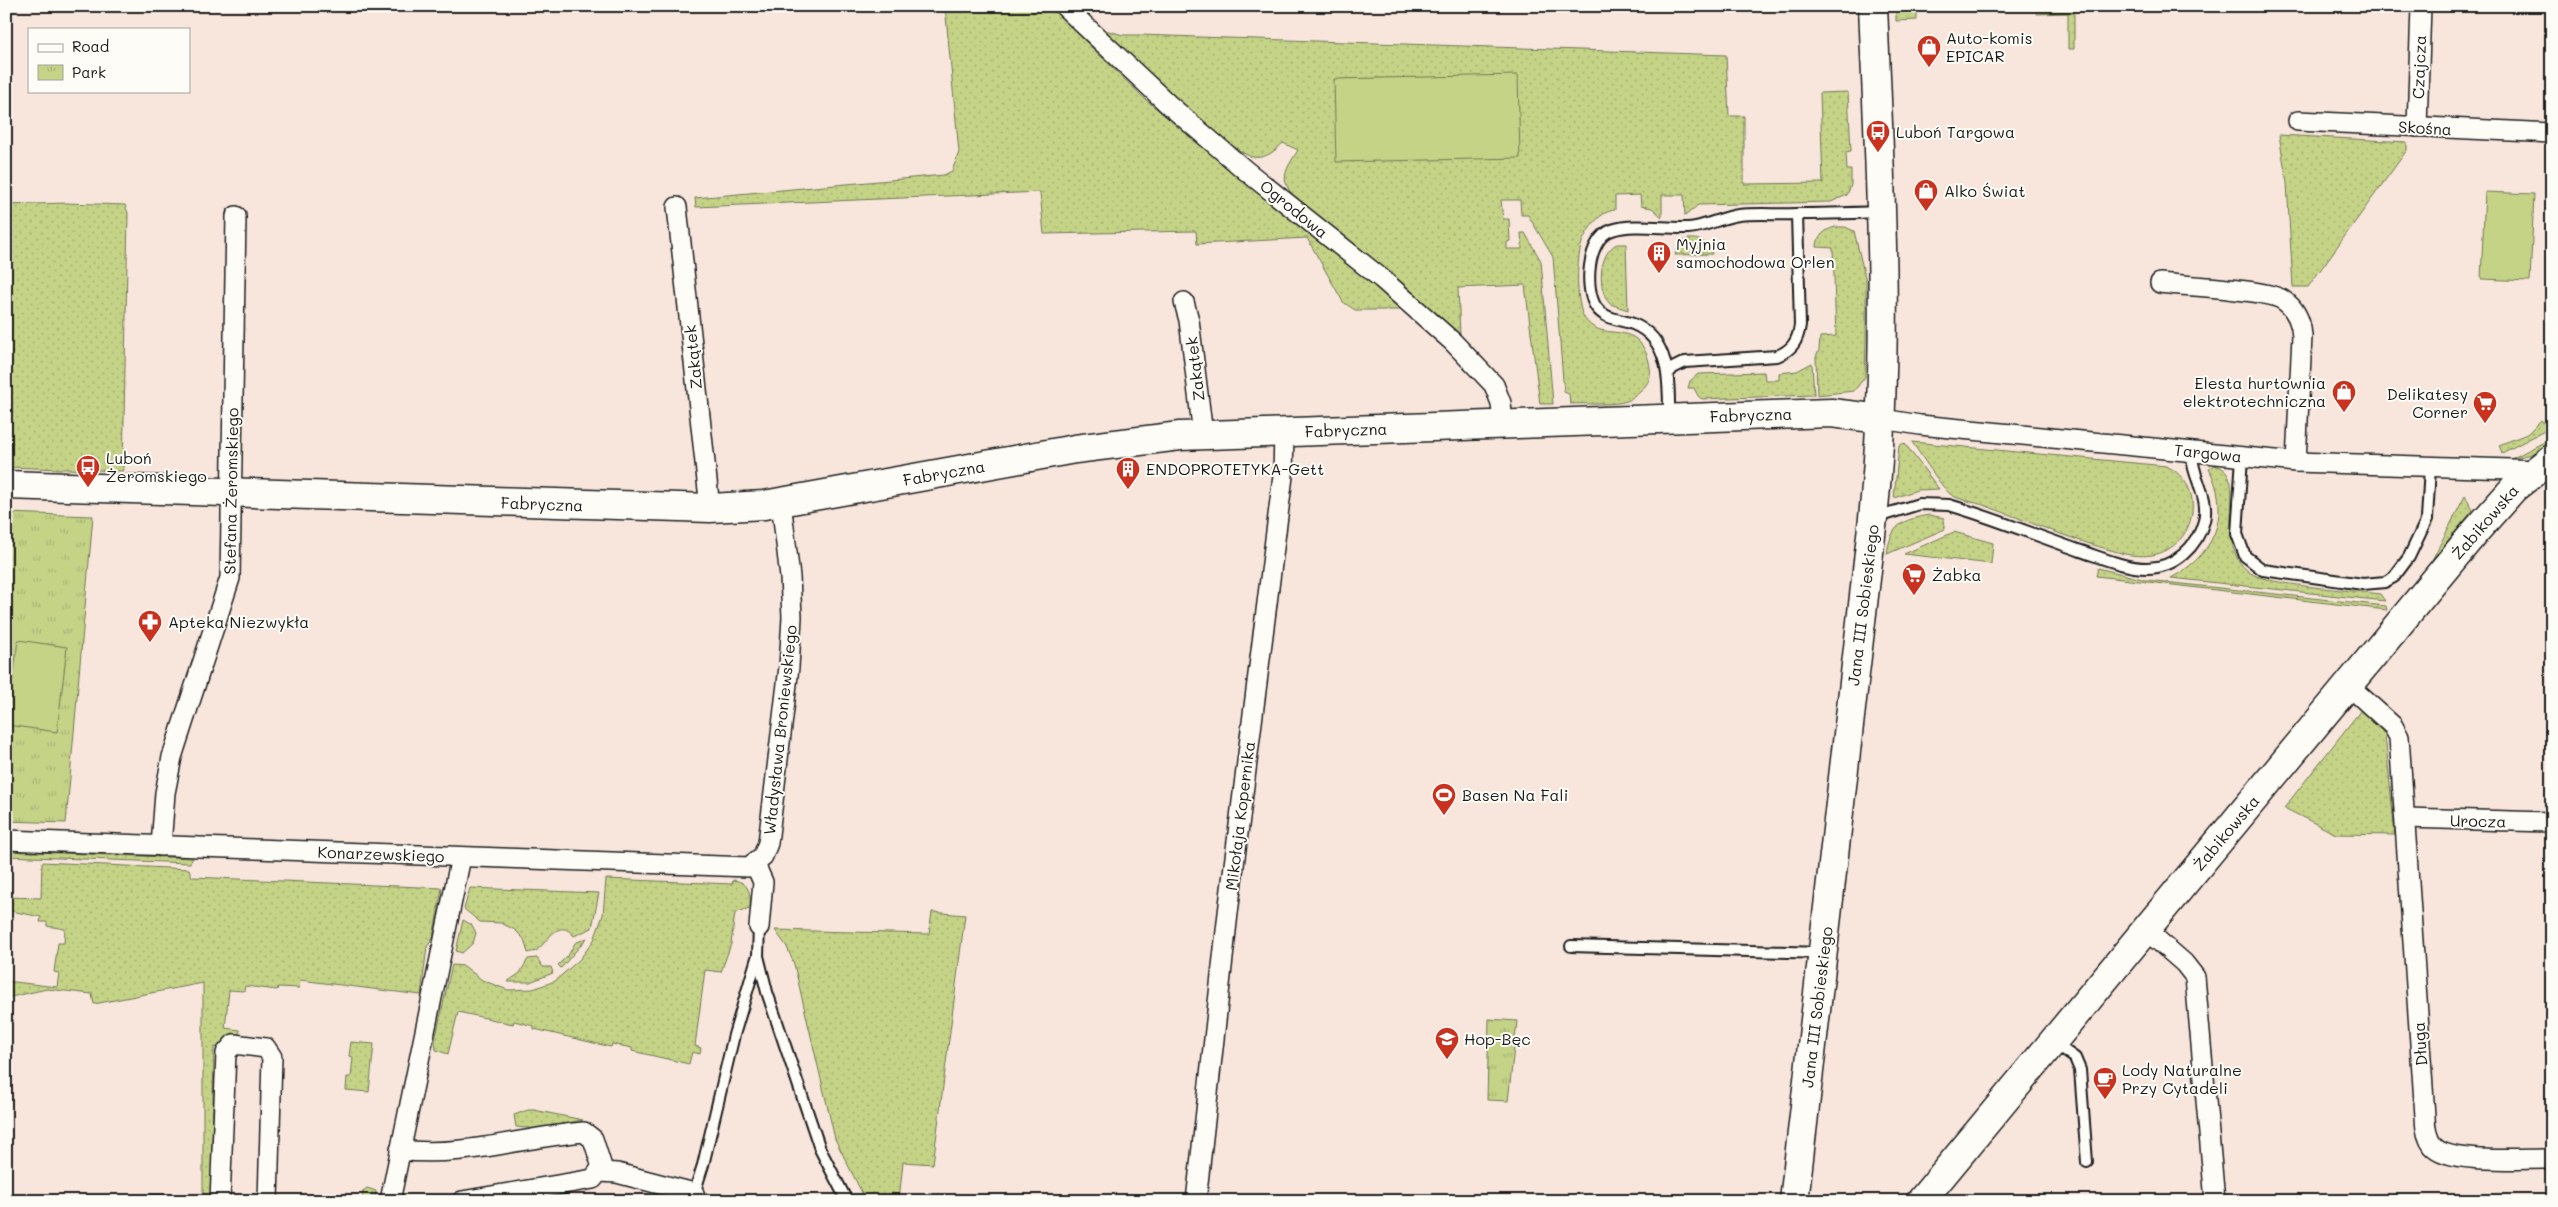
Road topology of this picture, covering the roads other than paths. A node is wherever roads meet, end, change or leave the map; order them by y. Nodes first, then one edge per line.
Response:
1 (1064, 6) edge
2 (1873, 6) edge
3 (2421, 6) edge
4 (2298, 121) dead end
5 (2417, 127) junction
6 (2552, 133) edge
7 (677, 207) dead end
8 (1881, 212) junction
9 (1797, 214) junction
10 (236, 216) dead end
11 (2160, 283) dead end
12 (1184, 302) dead end
13 (1669, 373) junction
14 (1669, 418) junction
15 (1882, 419) junction
16 (1503, 424) junction
17 (1284, 432) junction
18 (1203, 435) junction
19 (2192, 452) junction
20 (2242, 457) junction
21 (2296, 462) junction
22 (2546, 466) edge
23 (2430, 467) junction
24 (6, 485) edge
25 (232, 494) junction
26 (781, 502) junction
27 (710, 508) junction
28 (1873, 518) junction
29 (2348, 685) junction
30 (2405, 818) junction
31 (2552, 822) edge
32 (6, 840) edge
33 (161, 846) junction
34 (461, 857) junction
35 (755, 864) junction
36 (759, 927) joint
37 (2146, 930) junction
38 (1571, 946) dead end
39 (1823, 953) junction
40 (758, 956) junction
41 (2053, 1042) junction
42 (400, 1150) junction
43 (2552, 1158) edge
44 (2087, 1162) dead end
45 (600, 1172) junction
46 (693, 1197) edge
47 (152, 1201) edge
48 (168, 1201) edge
49 (220, 1201) edge
50 (268, 1201) edge
51 (390, 1201) edge
52 (462, 1201) edge
53 (847, 1201) edge
54 (1196, 1201) edge
55 (1794, 1201) edge
56 (1921, 1201) edge
57 (2215, 1201) edge

1 - 16 street, Ogrodowa
2 - 8 street, Jana III Sobieskiego
3 - 5 street, Czajcza
4 - 5 street, Skośna
5 - 6 street, Skośna
7 - 27 street, Zakątek
8 - 9 lane
8 - 15 street, Jana III Sobieskiego
9 - 13 lane
9 - 13 lane
10 - 25 street, Stefana Żeromskiego
11 - 21 street
12 - 18 street, Zakątek
13 - 14 lane
14 - 15 street, Fabryczna
14 - 16 street, Fabryczna
15 - 19 street, Targowa
15 - 28 street, Jana III Sobieskiego
16 - 17 street, Fabryczna
17 - 18 street, Fabryczna
17 - 54 street, Mikołaja Kopernika
18 - 26 street, Fabryczna
19 - 20 street, Targowa
19 - 28 lane
20 - 21 street, Targowa
20 - 23 lane
21 - 23 street, Targowa
22 - 23 street, Targowa
22 - 29 street, Żabikowska
24 - 25 street, Fabryczna
25 - 27 street, Fabryczna
25 - 33 street, Stefana Żeromskiego
26 - 27 street, Fabryczna
26 - 35 street, Władysława Broniewskiego
28 - 39 street, Jana III Sobieskiego
29 - 30 street, Długa
29 - 37 street, Żabikowska
30 - 31 street, Urocza
30 - 43 street, Długa
32 - 33 street, Konarzewskiego
33 - 34 street, Konarzewskiego
34 - 35 street, Konarzewskiego
34 - 42 street
35 - 36 street
36 - 40 lane
37 - 41 street, Żabikowska
37 - 57 street
38 - 39 lane
39 - 55 street, Jana III Sobieskiego
40 - 46 lane
40 - 53 lane
41 - 44 lane
41 - 56 street, Żabikowska
42 - 45 street
42 - 51 street
45 - 46 street
45 - 52 street
47 - 48 lane
49 - 50 street

